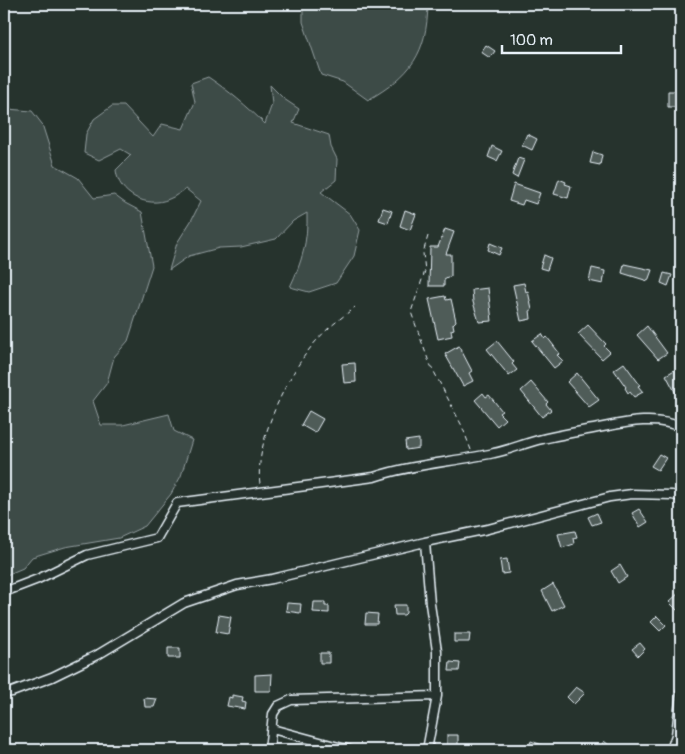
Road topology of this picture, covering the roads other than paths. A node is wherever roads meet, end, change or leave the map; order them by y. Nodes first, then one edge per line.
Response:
1 (681, 427) edge
2 (681, 498) edge
3 (425, 542) junction
4 (4, 592) edge
5 (681, 692) edge
6 (4, 693) edge
7 (437, 696) junction
8 (272, 729) junction
9 (269, 750) edge
10 (350, 750) edge
11 (426, 750) edge
12 (671, 750) edge

1 - 4 street
2 - 3 street
3 - 6 street
3 - 7 street
5 - 12 street
7 - 8 street
7 - 11 street
8 - 9 street
8 - 10 street

